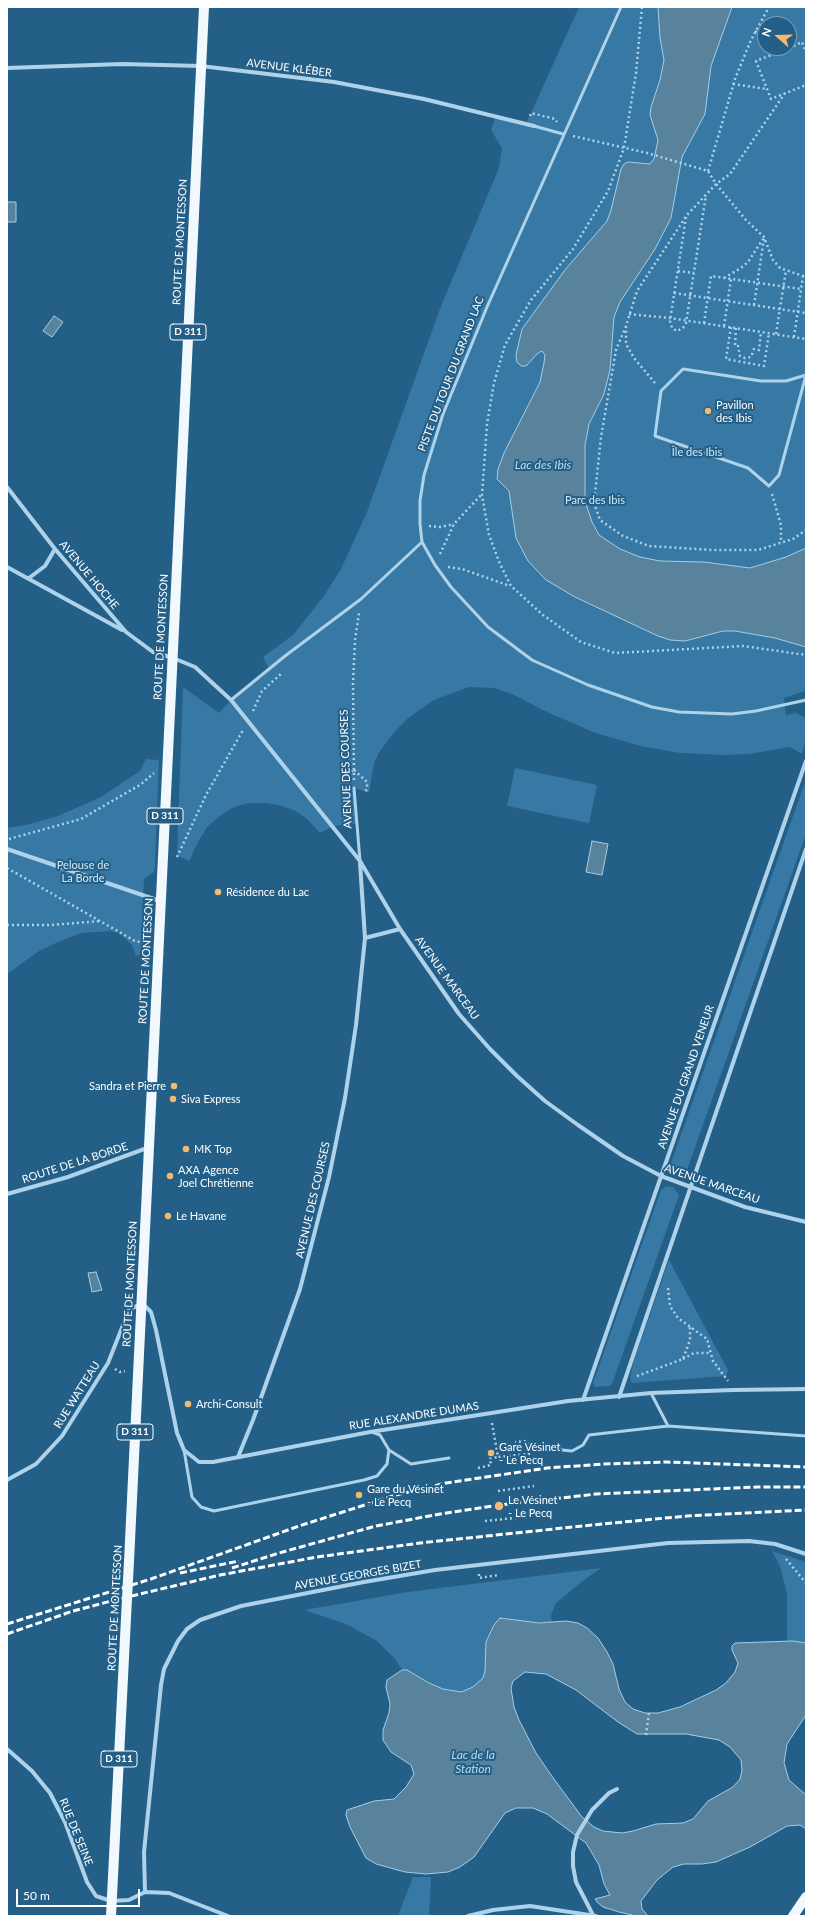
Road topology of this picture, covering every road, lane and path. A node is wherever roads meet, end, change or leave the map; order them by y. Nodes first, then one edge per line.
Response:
1 (204, 7) edge
2 (621, 7) edge
3 (642, 7) edge
4 (769, 7) edge
5 (755, 31) joint
6 (797, 44) edge
7 (806, 52) edge
8 (768, 56) edge
9 (201, 66) junction
10 (7, 68) edge
11 (733, 84) junction
12 (806, 85) edge
13 (767, 89) junction
14 (785, 93) junction
15 (534, 126) joint
16 (564, 134) junction
17 (624, 148) junction
18 (708, 171) junction
19 (716, 184) junction
20 (706, 194) junction
21 (687, 215) junction
22 (764, 237) junction
23 (786, 270) junction
24 (678, 271) junction
25 (694, 273) junction
26 (805, 276) edge
27 (724, 278) junction
28 (731, 279) junction
29 (758, 283) junction
30 (783, 286) junction
31 (801, 289) junction
32 (674, 292) junction
33 (690, 295) junction
34 (708, 298) junction
35 (728, 301) junction
36 (754, 305) junction
37 (780, 309) junction
38 (798, 312) junction
39 (806, 313) edge
40 (629, 314) junction
41 (670, 318) junction
42 (686, 320) junction
43 (704, 323) junction
44 (626, 326) junction
45 (724, 326) junction
46 (730, 327) junction
47 (736, 328) junction
48 (761, 332) junction
49 (769, 333) junction
50 (776, 334) junction
51 (794, 337) junction
52 (806, 339) edge
53 (745, 358) junction
54 (745, 362) junction
55 (806, 376) edge
56 (661, 391) junction
57 (7, 486) edge
58 (769, 486) junction
59 (482, 495) junction
60 (420, 524) junction
61 (454, 524) junction
62 (806, 530) edge
63 (422, 542) junction
64 (781, 543) junction
65 (55, 549) junction
66 (435, 565) junction
67 (7, 567) edge
68 (29, 578) junction
69 (510, 586) junction
70 (361, 599) junction
71 (126, 632) junction
72 (806, 655) edge
73 (285, 656) junction
74 (173, 658) junction
75 (230, 700) junction
76 (806, 700) edge
77 (247, 722) junction
78 (167, 761) junction
79 (806, 761) edge
80 (354, 788) joint
81 (7, 840) edge
82 (7, 849) edge
83 (806, 849) edge
84 (360, 861) junction
85 (174, 863) dead end
86 (7, 868) edge
87 (160, 901) junction
88 (101, 921) junction
89 (7, 925) edge
90 (400, 929) junction
91 (365, 938) junction
92 (159, 944) junction
93 (148, 1148) junction
94 (661, 1176) junction
95 (690, 1188) junction
96 (7, 1194) edge
97 (806, 1222) edge
98 (661, 1274) junction
99 (142, 1303) junction
100 (690, 1327) junction
101 (710, 1353) junction
102 (683, 1359) junction
103 (108, 1363) junction
104 (137, 1370) junction
105 (625, 1380) junction
106 (806, 1389) edge
107 (733, 1390) junction
108 (650, 1393) junction
109 (619, 1397) junction
110 (583, 1400) junction
111 (491, 1413) junction
112 (668, 1426) junction
113 (383, 1430) junction
114 (370, 1432) junction
115 (380, 1435) junction
116 (806, 1436) edge
117 (515, 1442) dead end
118 (556, 1446) dead end
119 (184, 1450) junction
120 (389, 1450) junction
121 (238, 1457) junction
122 (498, 1457) junction
123 (449, 1458) dead end
124 (478, 1468) dead end
125 (7, 1480) edge
126 (534, 1486) dead end
127 (498, 1491) dead end
128 (536, 1516) dead end
129 (485, 1521) dead end
130 (806, 1554) edge
131 (499, 1575) dead end
132 (479, 1578) dead end
133 (649, 1714) dead end
134 (646, 1735) dead end
135 (7, 1749) edge
136 (617, 1789) dead end
137 (145, 1892) junction
138 (806, 1897) edge
139 (111, 1900) junction
140 (111, 1916) edge
141 (228, 1916) edge
142 (468, 1916) edge
143 (594, 1916) edge
144 (792, 1916) edge

1 - 9 main road, ROUTE DE MONTESSON / D 311
2 - 16 lane, PISTE DU TOUR DU GRAND LAC
3 - 17 path
4 - 5 path
5 - 11 path
6 - 7 path
8 - 13 path
9 - 10 street, AVENUE KLÉBER
9 - 15 street, AVENUE KLÉBER
9 - 74 main road, ROUTE DE MONTESSON / D 311
11 - 13 path
11 - 18 path
12 - 14 path
13 - 14 path
14 - 19 path
15 - 16 lane, AVENUE KLÉBER
16 - 17 path
16 - 60 lane, PISTE DU TOUR DU GRAND LAC
17 - 18 path
17 - 59 path
18 - 19 path
19 - 20 path
19 - 22 path
20 - 21 path
20 - 25 path
21 - 24 path
21 - 40 path
22 - 23 path
22 - 27 path
22 - 29 path
23 - 26 path
23 - 30 path
24 - 25 path
24 - 32 path
25 - 33 path
26 - 31 path
27 - 28 path
27 - 34 path
28 - 29 path
28 - 35 path
29 - 30 path
29 - 36 path
30 - 31 path
30 - 37 path
31 - 38 path
32 - 33 path
32 - 41 path
33 - 34 path
33 - 42 path
34 - 35 path
34 - 43 path
35 - 36 path
35 - 45 path
36 - 37 path
37 - 38 path
37 - 50 path
38 - 39 path
38 - 51 path
40 - 41 path
40 - 44 path
41 - 42 path
41 - 42 path
42 - 43 path
43 - 45 path
44 - 56 path
44 - 64 path
45 - 46 path
46 - 47 path
46 - 54 path
47 - 48 path
47 - 53 path
48 - 49 path
48 - 53 path
49 - 50 path
49 - 54 path
50 - 51 path
51 - 52 path
53 - 54 path
55 - 56 lane
55 - 58 lane
56 - 58 lane
57 - 65 street, AVENUE HOCHE
58 - 64 path
59 - 61 path
59 - 69 path
60 - 61 path
60 - 63 lane, PISTE DU TOUR DU GRAND LAC
61 - 66 path
62 - 64 path
63 - 66 lane, PISTE DU TOUR DU GRAND LAC
63 - 70 lane
65 - 68 street
65 - 71 street, AVENUE HOCHE
66 - 69 path
66 - 76 lane, PISTE DU TOUR DU GRAND LAC
67 - 68 street
68 - 71 street
69 - 72 path
70 - 73 lane
70 - 80 path, AVENUE DES COURSES
71 - 74 street, AVENUE HOCHE
73 - 75 lane
73 - 77 path
74 - 75 street, AVENUE MARCEAU
74 - 78 main road, ROUTE DE MONTESSON / D 311
75 - 77 street, AVENUE MARCEAU
77 - 84 street, AVENUE MARCEAU
77 - 85 path
78 - 81 path
78 - 87 main road, ROUTE DE MONTESSON / D 311
79 - 94 street, AVENUE DU GRAND VENEUR
80 - 84 lane, AVENUE DES COURSES
82 - 87 street
83 - 95 street
84 - 90 street, AVENUE MARCEAU
84 - 91 street, AVENUE DES COURSES
86 - 88 path
87 - 92 main road, ROUTE DE MONTESSON / D 311
88 - 89 path
88 - 92 path
90 - 91 street
90 - 94 street, AVENUE MARCEAU
91 - 121 street, AVENUE DES COURSES
92 - 93 main road, ROUTE DE MONTESSON / D 311
93 - 96 street, ROUTE DE LA BORDE
93 - 99 main road, ROUTE DE MONTESSON / D 311
94 - 95 street, AVENUE MARCEAU
94 - 110 street, AVENUE DU GRAND VENEUR
95 - 97 street, AVENUE MARCEAU
95 - 98 street
98 - 100 path
98 - 105 street
99 - 103 street, RUE WATTEAU
99 - 104 main road, ROUTE DE MONTESSON / D 311
99 - 119 street
100 - 101 path
100 - 102 path
101 - 102 path
101 - 107 path
102 - 105 path
103 - 104 path
103 - 125 street, RUE WATTEAU
104 - 139 main road, ROUTE DE MONTESSON / D 311, bridge
105 - 109 street
106 - 107 street, RUE ALEXANDRE DUMAS
107 - 108 street, RUE ALEXANDRE DUMAS
108 - 109 street, RUE ALEXANDRE DUMAS
108 - 112 lane
109 - 110 street, RUE ALEXANDRE DUMAS
110 - 111 street, RUE ALEXANDRE DUMAS
111 - 113 street, RUE ALEXANDRE DUMAS
111 - 122 path
112 - 116 lane
112 - 118 lane
113 - 114 street, RUE ALEXANDRE DUMAS
113 - 115 lane
114 - 115 lane
114 - 121 street, RUE ALEXANDRE DUMAS
115 - 120 lane
117 - 122 path
119 - 120 lane
119 - 121 street, RUE ALEXANDRE DUMAS
120 - 123 lane
122 - 124 path
126 - 127 path
128 - 129 path
130 - 137 street, AVENUE GEORGES BIZET
131 - 132 path
133 - 134 path
135 - 139 street, RUE DE SEINE
136 - 143 street
137 - 139 street
137 - 141 street
138 - 144 main road
139 - 140 main road, ROUTE DE MONTESSON / D 311
142 - 143 street

